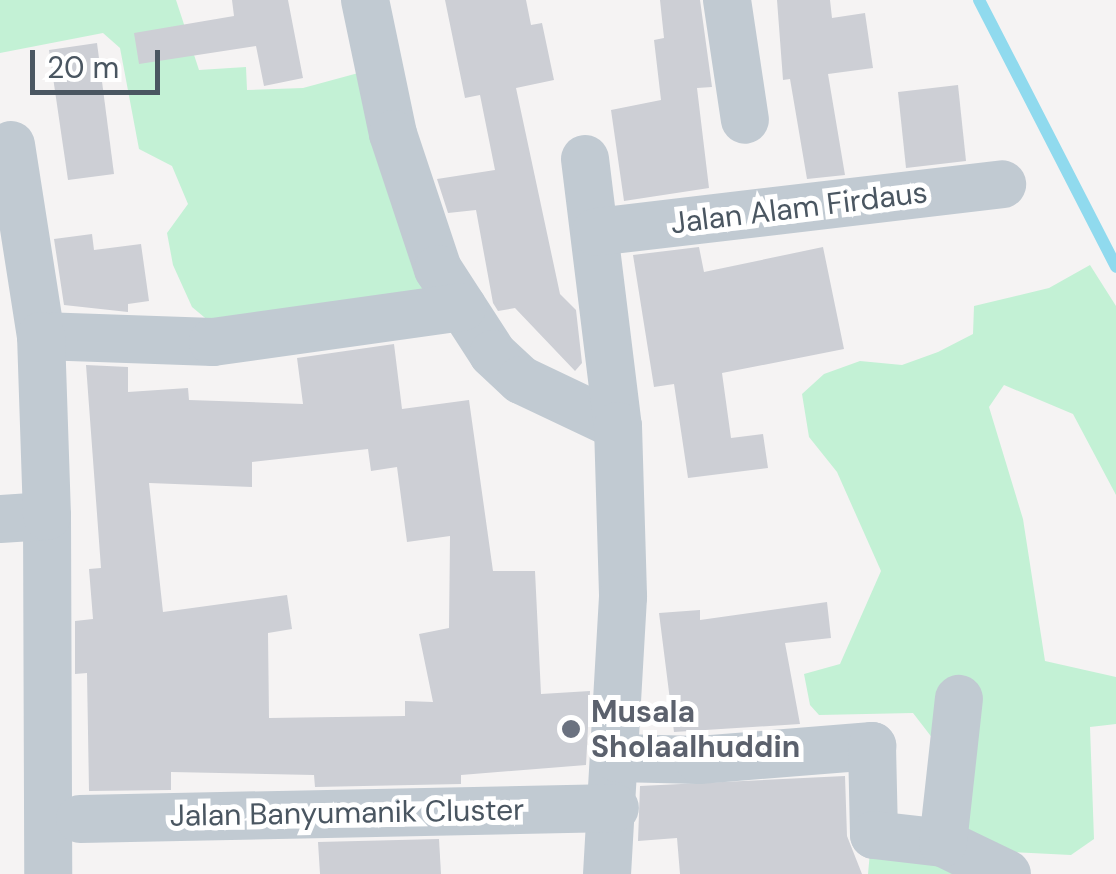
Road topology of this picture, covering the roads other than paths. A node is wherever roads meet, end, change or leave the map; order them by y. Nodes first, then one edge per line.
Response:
1 (365, 0) edge
2 (727, 0) edge
3 (745, 120) dead end
4 (12, 144) dead end
5 (585, 159) dead end
6 (1002, 184) dead end
7 (596, 232) junction
8 (463, 308) junction
9 (42, 336) junction
10 (618, 426) junction
11 (46, 516) junction
12 (0, 518) edge
13 (959, 699) dead end
14 (617, 758) junction
15 (615, 808) junction
16 (80, 820) dead end
17 (944, 844) junction
18 (48, 874) edge
19 (607, 874) edge
20 (1007, 874) edge

1 - 8 street
2 - 3 street
4 - 9 street
5 - 7 street
6 - 7 street, Jalan Alam Firdaus
7 - 10 street
8 - 9 street
8 - 10 street
9 - 11 street
10 - 14 street
11 - 12 street
11 - 18 street
13 - 17 street
14 - 15 street
14 - 17 street
15 - 16 street, Jalan Banyumanik Cluster
15 - 19 street
17 - 20 street

